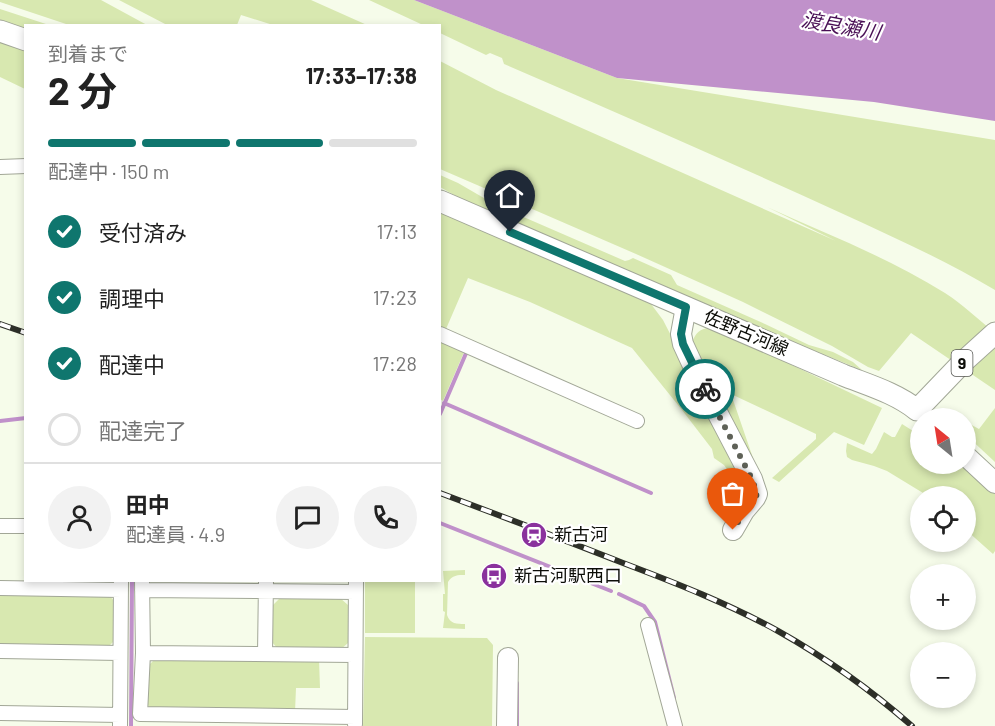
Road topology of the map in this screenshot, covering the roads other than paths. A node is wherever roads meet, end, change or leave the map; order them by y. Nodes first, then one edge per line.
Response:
1 (0, 31) edge
2 (24, 39) edge
3 (24, 166) edge
4 (0, 167) edge
5 (441, 201) edge
6 (686, 307) junction
7 (995, 333) edge
8 (441, 334) edge
9 (924, 408) edge
10 (637, 421) dead end
11 (976, 465) edge
12 (995, 483) edge
13 (0, 526) edge
14 (24, 526) edge
15 (733, 530) dead end
16 (121, 585) edge
17 (142, 586) edge
18 (266, 586) edge
19 (356, 586) edge
20 (0, 588) edge
21 (648, 625) dead end
22 (0, 651) edge
23 (120, 653) junction
24 (143, 653) junction
25 (265, 654) junction
26 (356, 655) junction
27 (508, 658) dead end
28 (0, 714) edge
29 (120, 721) edge
30 (355, 722) edge
31 (507, 726) edge
32 (675, 726) edge

1 - 2 main road
3 - 4 street
5 - 6 main road, 佐野古河線 / 9
6 - 9 main road, 佐野古河線 / 9
6 - 15 street
7 - 9 main road, 佐野古河線 / 9
8 - 10 street
11 - 12 street
13 - 14 street
16 - 20 street
16 - 23 street
17 - 18 street
17 - 24 street
18 - 19 street
18 - 25 street
19 - 26 street
21 - 32 street
22 - 23 street
23 - 29 street
24 - 25 street
24 - 30 street
25 - 26 street
26 - 30 street
27 - 31 street
28 - 29 street

